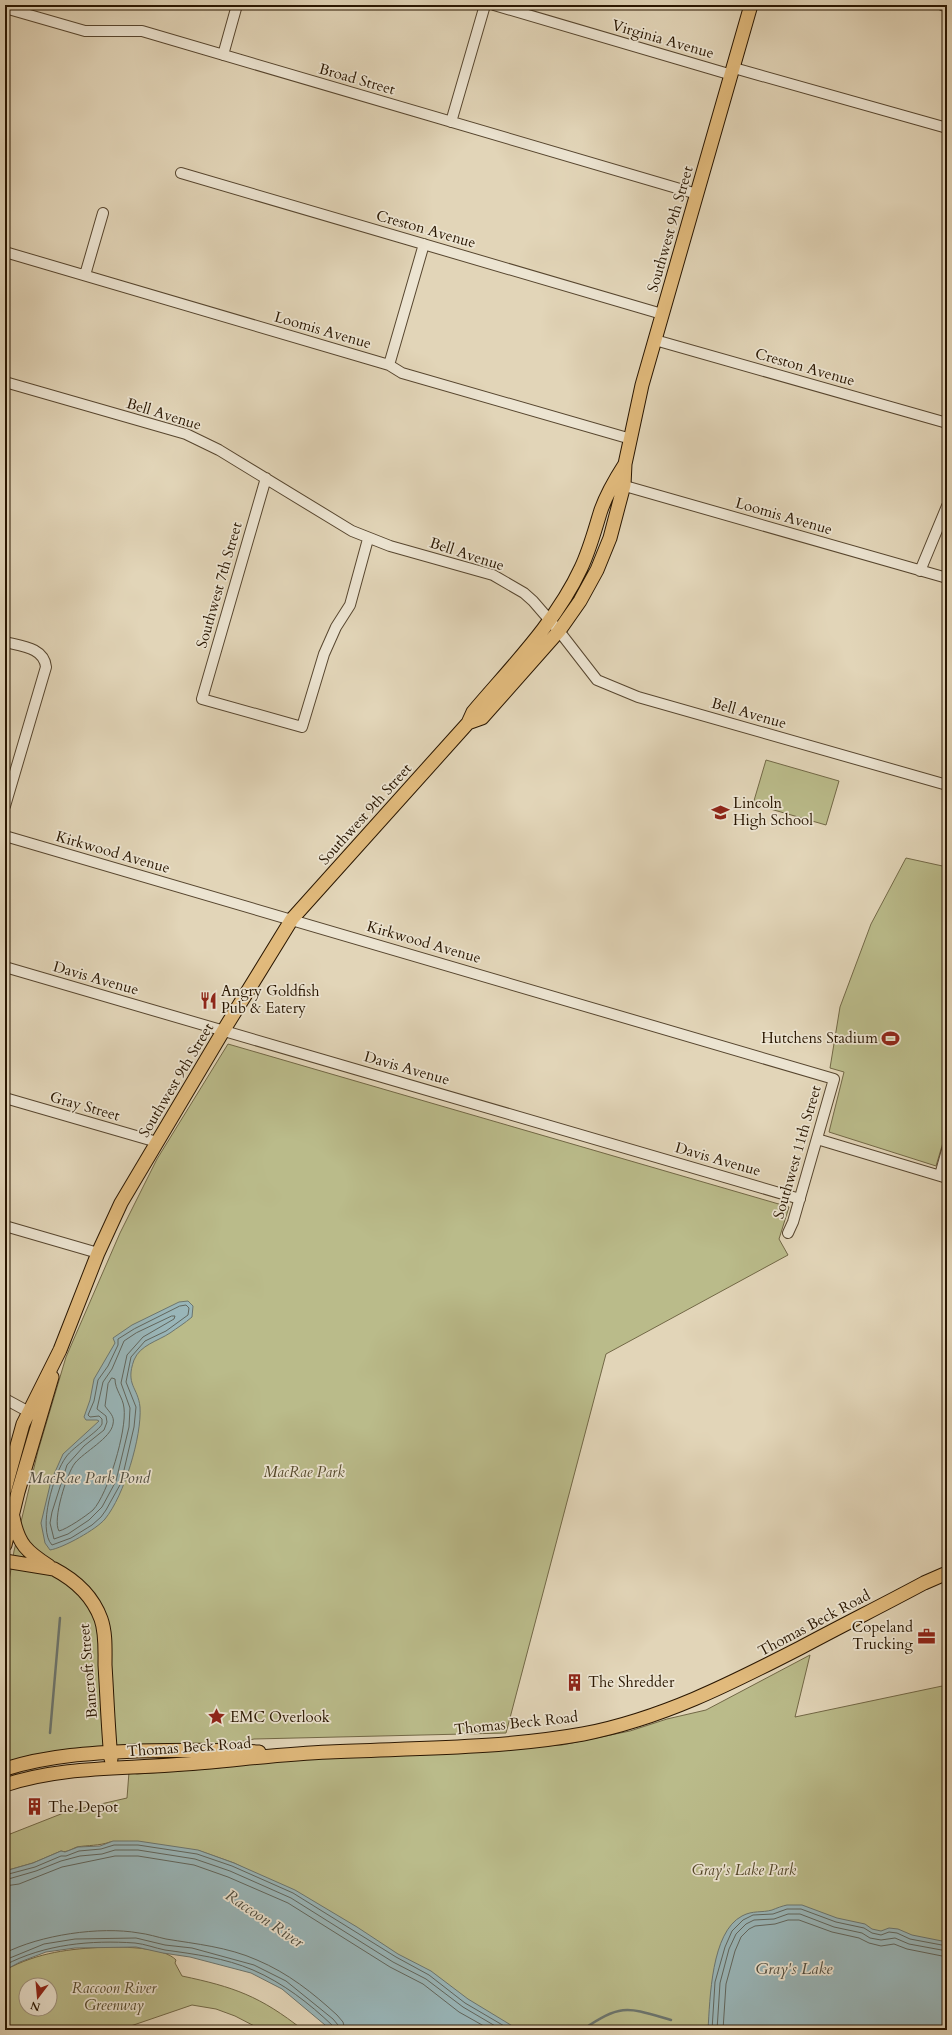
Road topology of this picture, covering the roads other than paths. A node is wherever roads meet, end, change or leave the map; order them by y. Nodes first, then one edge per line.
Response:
1 (237, 5) edge
2 (485, 5) edge
3 (494, 5) edge
4 (751, 5) edge
5 (942, 5) edge
6 (947, 6) edge
7 (5, 8) edge
8 (223, 55) junction
9 (733, 71) junction
10 (451, 122) junction
11 (947, 128) edge
12 (181, 173) dead end
13 (697, 194) junction
14 (104, 213) dead end
15 (424, 244) junction
16 (5, 252) edge
17 (85, 275) junction
18 (662, 314) junction
19 (655, 340) junction
20 (389, 365) junction
21 (5, 382) edge
22 (947, 422) edge
23 (631, 439) junction
24 (266, 478) junction
25 (619, 484) junction
26 (947, 506) edge
27 (368, 539) junction
28 (920, 571) junction
29 (947, 578) edge
30 (550, 620) junction
31 (559, 631) junction
32 (5, 642) edge
33 (468, 723) junction
34 (947, 785) edge
35 (5, 806) edge
36 (5, 836) edge
37 (292, 919) junction
38 (5, 967) edge
39 (224, 1031) junction
40 (834, 1079) joint
41 (5, 1098) edge
42 (817, 1139) junction
43 (157, 1142) junction
44 (947, 1150) edge
45 (943, 1176) edge
46 (800, 1199) junction
47 (5, 1226) edge
48 (788, 1233) dead end
49 (98, 1253) junction
50 (60, 1350) junction
51 (5, 1399) edge
52 (29, 1412) junction
53 (11, 1490) edge
54 (5, 1545) edge
55 (5, 1561) edge
56 (54, 1570) junction
57 (947, 1573) edge
58 (110, 1751) junction
59 (293, 1753) junction
60 (112, 1768) junction
61 (5, 1769) edge
62 (5, 1785) edge

1 - 8 street
2 - 10 street
3 - 9 street, Virginia Avenue
4 - 9 main road, Southwest 9th Street
5 - 6 street
7 - 8 street, Broad Street
8 - 10 street, Broad Street
9 - 11 street, Virginia Avenue
9 - 13 main road, Southwest 9th Street
10 - 13 street, Broad Street
12 - 15 street, Creston Avenue
13 - 18 main road, Southwest 9th Street
14 - 17 street
15 - 18 street, Creston Avenue
15 - 20 street
16 - 17 street, Loomis Avenue
17 - 20 street, Loomis Avenue
18 - 19 main road, Southwest 9th Street
19 - 22 street, Creston Avenue
19 - 23 main road, Southwest 9th Street
20 - 23 street, Loomis Avenue
21 - 24 street, Bell Avenue
23 - 25 main road, Southwest 9th Street
24 - 27 street, Bell Avenue
24 - 27 street, Southwest 7th Street
25 - 28 street, Loomis Avenue
25 - 30 main road, Southwest 9th Street
25 - 31 main road, Southwest 9th Street
26 - 28 street
27 - 30 street, Bell Avenue
28 - 29 street, Loomis Avenue
30 - 31 street, Bell Avenue
30 - 33 main road, Southwest 9th Street
31 - 33 main road, Southwest 9th Street
31 - 34 street, Bell Avenue
32 - 35 street
33 - 37 main road, Southwest 9th Street
36 - 37 street, Kirkwood Avenue
37 - 39 main road, Southwest 9th Street
37 - 40 street, Kirkwood Avenue
38 - 39 street, Davis Avenue
39 - 43 main road, Southwest 9th Street
39 - 46 street, Davis Avenue
40 - 42 street, Southwest 11th Street
41 - 43 street, Gray Street
42 - 45 street
42 - 46 street, Southwest 11th Street
43 - 49 main road, Southwest 9th Street
44 - 45 street
46 - 48 street, Southwest 11th Street
47 - 49 street
49 - 50 main road, Southwest 9th Street
50 - 52 main road, Southwest 9th Street
50 - 53 main road, Southwest 9th Street
51 - 52 street
52 - 53 main road, Southwest 9th Street
53 - 54 main road, Southwest 9th Street
53 - 56 main road
55 - 56 main road, Bancroft Street
56 - 58 main road, Bancroft Street
57 - 59 main road, Thomas Beck Road
58 - 59 main road, Thomas Beck Road
58 - 60 main road, Bancroft Street
58 - 61 main road, Thomas Beck Road
59 - 60 main road, Thomas Beck Road
60 - 62 main road, Thomas Beck Road

